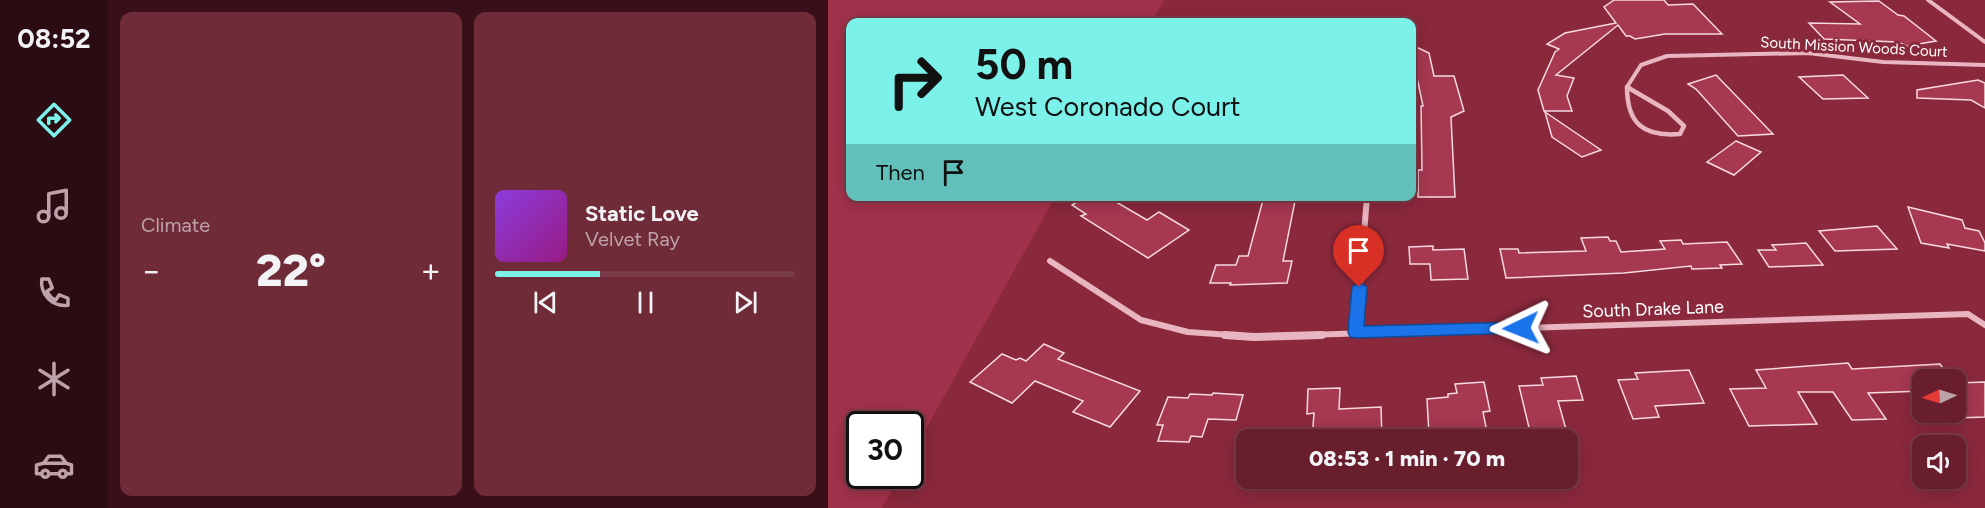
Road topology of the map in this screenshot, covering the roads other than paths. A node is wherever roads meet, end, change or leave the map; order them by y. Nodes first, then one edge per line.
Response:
1 (1928, 0) edge
2 (1985, 42) edge
3 (1985, 65) edge
4 (1627, 87) junction
5 (1367, 201) edge
6 (1050, 261) dead end
7 (1985, 325) edge
8 (1356, 332) junction

1 - 2 street
3 - 4 street, South Mission Woods Court
4 - 4 street
5 - 8 street
6 - 8 street, South Drake Lane
7 - 8 street, South Drake Lane

